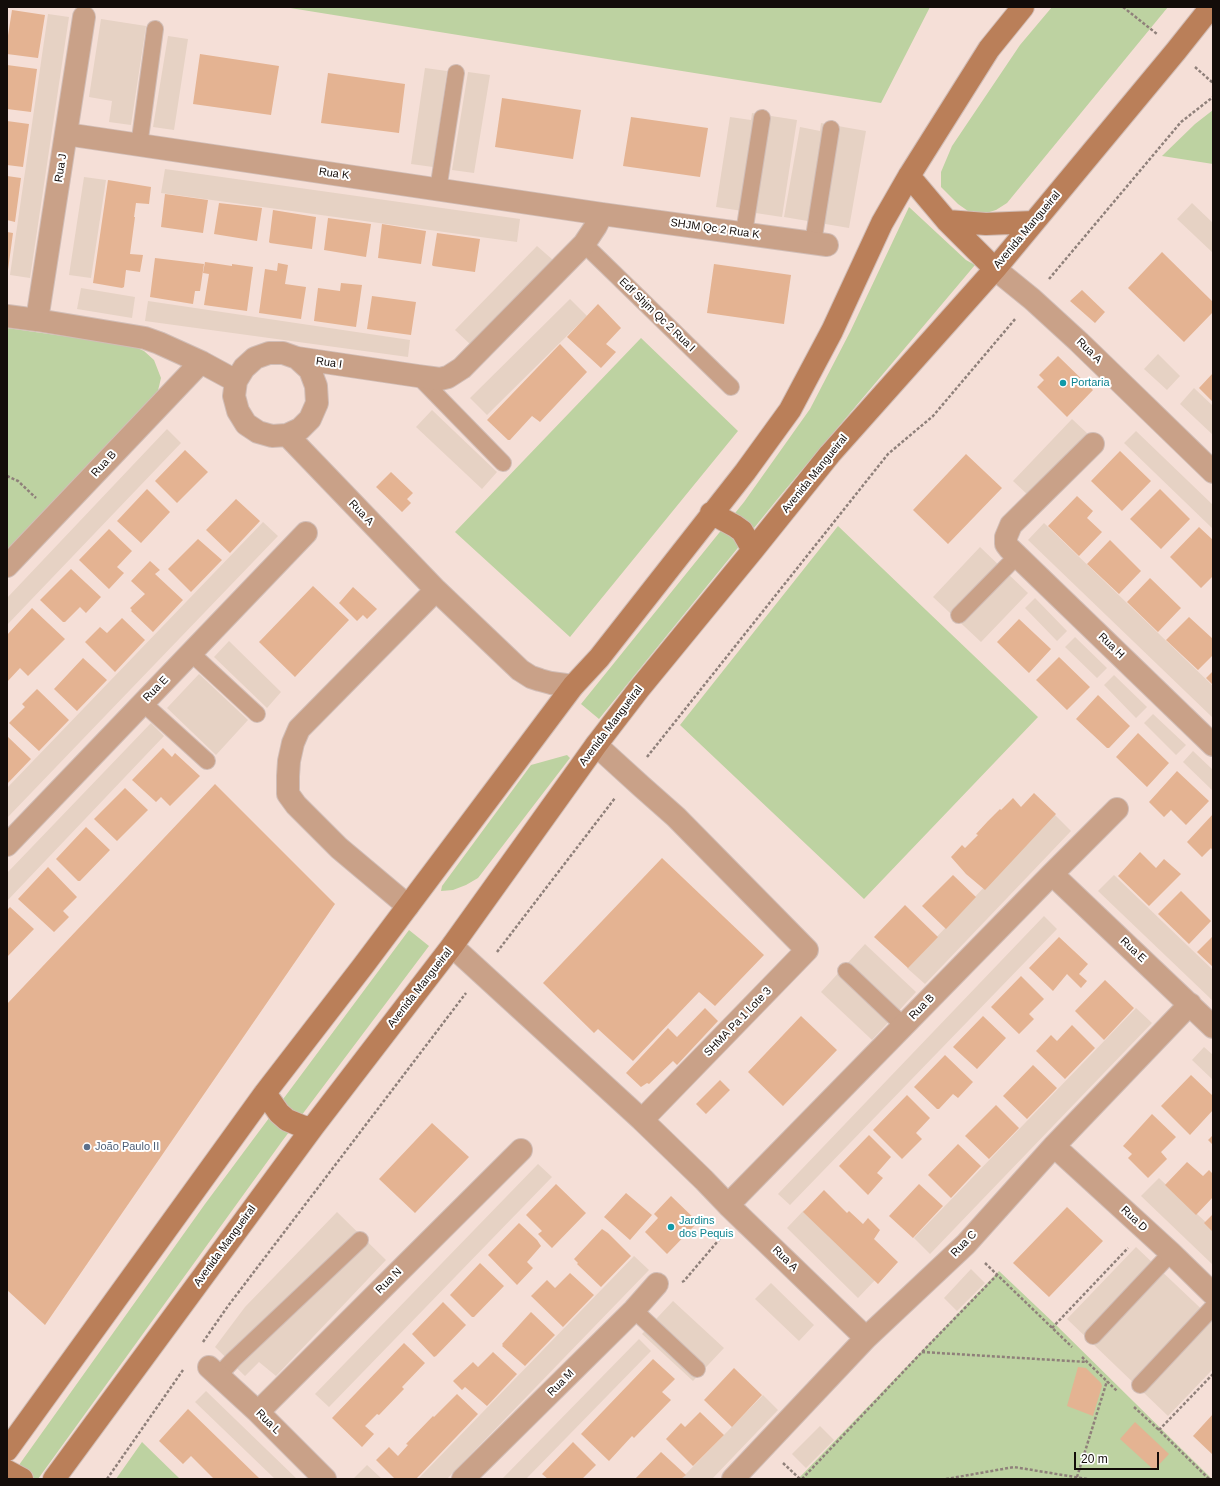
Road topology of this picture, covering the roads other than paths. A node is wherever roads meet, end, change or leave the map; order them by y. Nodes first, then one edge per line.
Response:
1 (1023, 7) edge
2 (1211, 7) edge
3 (84, 17) dead end
4 (155, 29) dead end
5 (456, 73) dead end
6 (762, 118) dead end
7 (832, 129) dead end
8 (66, 134) junction
9 (139, 146) junction
10 (909, 176) junction
11 (438, 190) junction
12 (602, 214) junction
13 (947, 221) junction
14 (1034, 222) junction
15 (744, 233) junction
16 (584, 244) junction
17 (820, 244) joint
18 (995, 269) junction
19 (7, 316) edge
20 (37, 320) junction
21 (297, 358) junction
22 (200, 362) junction
23 (418, 376) junction
24 (236, 381) junction
25 (731, 387) dead end
26 (287, 435) junction
27 (1093, 444) dead end
28 (503, 463) dead end
29 (1213, 472) edge
30 (711, 513) junction
31 (306, 533) dead end
32 (753, 550) junction
33 (1013, 552) junction
34 (7, 566) edge
35 (436, 590) junction
36 (959, 616) dead end
37 (191, 653) junction
38 (573, 686) junction
39 (143, 703) junction
40 (257, 714) dead end
41 (596, 744) junction
42 (1213, 745) edge
43 (207, 761) dead end
44 (1118, 809) dead end
45 (7, 845) edge
46 (1052, 874) junction
47 (408, 906) junction
48 (452, 946) junction
49 (846, 971) dead end
50 (1190, 1004) junction
51 (904, 1026) junction
52 (1213, 1027) edge
53 (265, 1093) junction
54 (642, 1120) junction
55 (313, 1127) junction
56 (1054, 1146) junction
57 (521, 1150) dead end
58 (734, 1211) junction
59 (360, 1240) dead end
60 (1171, 1253) junction
61 (657, 1284) road end
62 (1213, 1294) edge
63 (1213, 1307) edge
64 (634, 1310) junction
65 (1093, 1336) dead end
66 (866, 1338) junction
67 (697, 1369) dead end
68 (214, 1371) joint
69 (1140, 1385) dead end
70 (258, 1412) junction
71 (7, 1450) edge
72 (7, 1471) edge
73 (22, 1479) edge
74 (54, 1479) edge
75 (325, 1479) edge
76 (463, 1479) edge
77 (733, 1479) edge

1 - 10 street
2 - 14 street, Avenida Mangueiral
3 - 8 street, Rua J
4 - 9 lane
5 - 11 lane
6 - 15 lane
7 - 17 lane
8 - 9 street, Rua K
8 - 20 street, Rua J
9 - 11 street, Rua K
10 - 13 street
10 - 30 street
11 - 12 street, Rua K
12 - 15 street, SHJM Qc 2 Rua K
12 - 16 street, Rua I
13 - 14 street
13 - 18 street
14 - 18 street, Avenida Mangueiral
15 - 17 street, SHJM Qc 2 Rua K
16 - 23 street, Rua I
16 - 25 lane, Edf Shjm Qc 2 Rua I
18 - 29 street, Rua A
18 - 32 street, Avenida Mangueiral
19 - 20 street
20 - 22 street
21 - 23 street, Rua I
21 - 24 street, Rua I
21 - 26 street
22 - 24 street
22 - 34 street, Rua B
23 - 28 lane
24 - 26 street
26 - 35 street, Rua A
27 - 33 street
30 - 32 street
30 - 38 street
31 - 37 street, Rua E
32 - 41 street, Avenida Mangueiral
33 - 36 lane
33 - 42 street, Rua H
35 - 38 street, Rua A
35 - 47 street
37 - 39 street, Rua E
37 - 40 lane
38 - 47 street
39 - 43 lane
39 - 45 street, Rua E
41 - 48 street, Avenida Mangueiral
41 - 54 street, SHMA Pa 1 Lote 3
44 - 46 street, Rua B
46 - 50 street, Rua E
46 - 51 street, Rua B
47 - 53 street
48 - 54 street
48 - 55 street, Avenida Mangueiral
49 - 51 lane
50 - 52 street, Rua E
50 - 56 street, Rua C
51 - 58 street, Rua B
53 - 55 street
53 - 71 street
54 - 58 street, Rua A
55 - 74 street, Avenida Mangueiral
56 - 60 street, Rua D
56 - 66 street, Rua C
57 - 70 street, Rua N
58 - 66 street, Rua A
59 - 68 lane
60 - 62 street, Rua D
60 - 65 lane
61 - 64 street, Rua M
63 - 69 lane
64 - 67 lane
64 - 76 street, Rua M
66 - 77 street, Rua C
68 - 70 street, Rua L
70 - 75 street, Rua L
72 - 73 street

